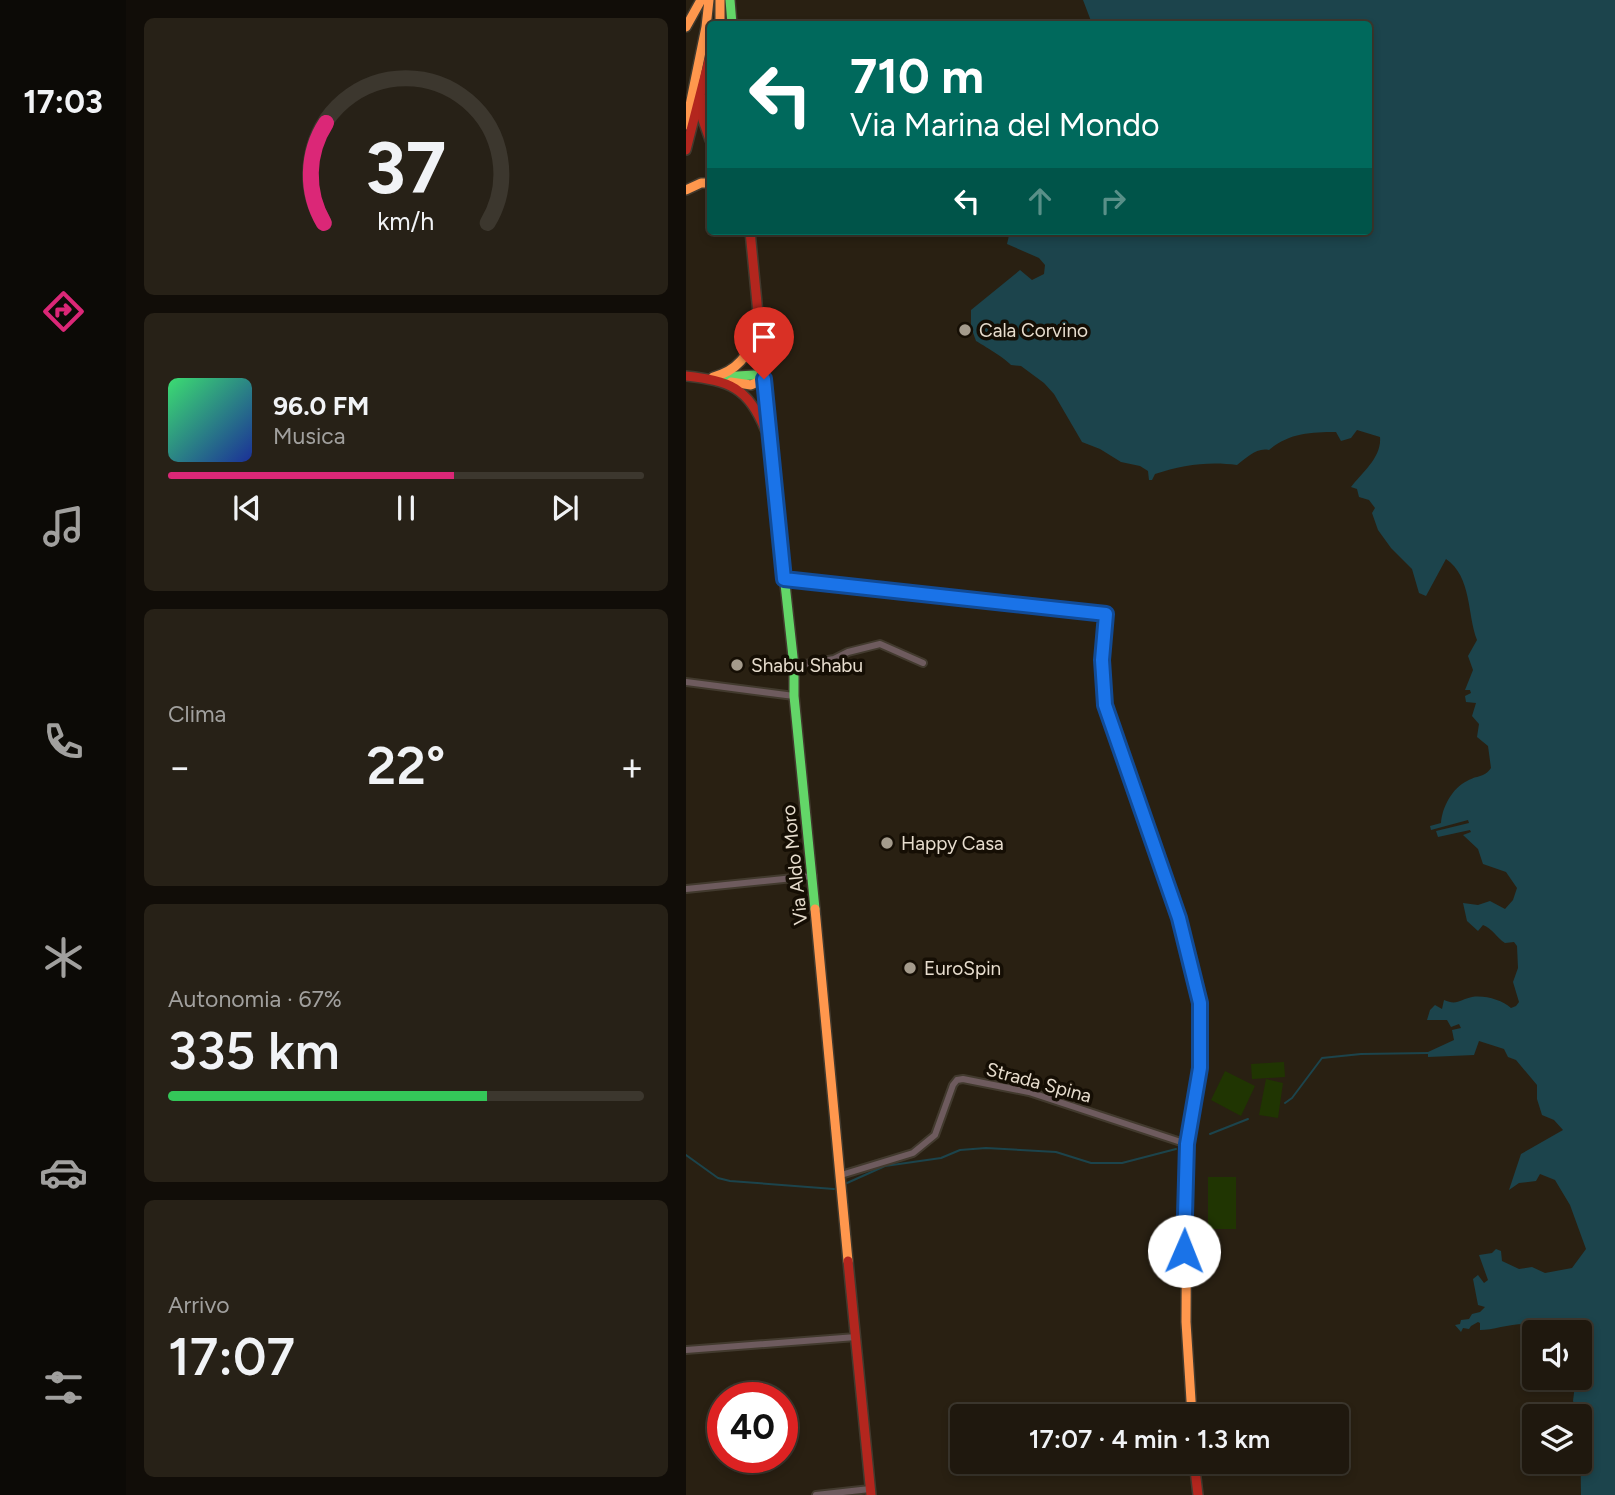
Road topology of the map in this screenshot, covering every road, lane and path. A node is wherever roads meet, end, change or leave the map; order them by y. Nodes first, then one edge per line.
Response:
1 (701, 0) edge
2 (709, 0) edge
3 (719, 0) edge
4 (730, 0) edge
5 (717, 21) edge
6 (732, 21) edge
7 (686, 27) edge
8 (707, 68) edge
9 (707, 100) edge
10 (686, 125) edge
11 (707, 130) edge
12 (686, 150) edge
13 (707, 183) edge
14 (686, 190) edge
15 (750, 235) edge
16 (758, 327) junction
17 (686, 376) edge
18 (718, 377) junction
19 (699, 378) junction
20 (764, 379) junction
21 (729, 382) junction
22 (770, 444) junction
23 (784, 579) junction
24 (923, 663) dead end
25 (794, 666) junction
26 (686, 682) edge
27 (794, 696) junction
28 (813, 876) junction
29 (686, 889) edge
30 (1187, 1144) junction
31 (841, 1175) junction
32 (856, 1337) junction
33 (686, 1350) edge
34 (1191, 1404) edge
35 (1196, 1474) edge
36 (870, 1492) edge
37 (816, 1495) edge
38 (1198, 1495) edge

1 - 7 main road
2 - 10 main road
3 - 5 main road
4 - 6 main road
8 - 12 main road
9 - 11 main road
13 - 14 main road
15 - 16 main road, Via Aldo Moro
16 - 18 main road
16 - 20 main road, Via Aldo Moro
17 - 19 main road
18 - 19 main road
18 - 20 main road
19 - 21 main road
20 - 21 main road
20 - 22 main road, Via Aldo Moro
21 - 22 main road
22 - 23 main road, Via Aldo Moro
23 - 25 main road, Via Aldo Moro
23 - 30 main road
24 - 25 street
25 - 27 main road, Via Aldo Moro
26 - 27 street
27 - 28 main road, Via Aldo Moro
28 - 29 street
28 - 31 main road, Via Aldo Moro
30 - 31 street, Strada Spina
30 - 34 main road
31 - 32 main road, Via Aldo Moro
32 - 33 street
32 - 36 main road, Via Aldo Moro
35 - 38 main road
36 - 37 street

